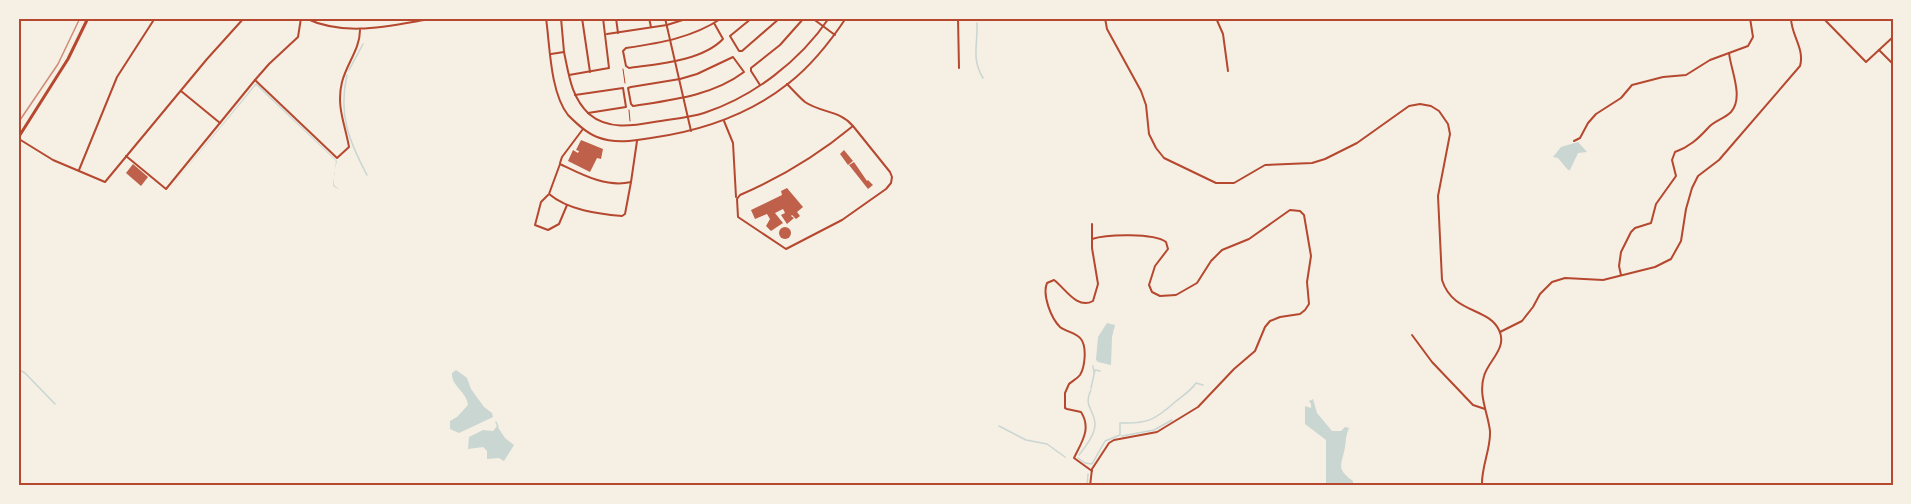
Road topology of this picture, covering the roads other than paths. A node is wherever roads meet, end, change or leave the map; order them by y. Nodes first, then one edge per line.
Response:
1 (88, 18) edge
2 (154, 18) edge
3 (244, 18) edge
4 (303, 18) edge
5 (436, 18) edge
6 (546, 18) edge
7 (561, 18) edge
8 (582, 18) edge
9 (603, 18) edge
10 (616, 18) edge
11 (650, 18) edge
12 (665, 18) edge
13 (689, 18) edge
14 (722, 18) edge
15 (753, 18) edge
16 (780, 18) edge
17 (804, 18) edge
18 (812, 18) edge
19 (829, 18) edge
20 (846, 18) edge
21 (958, 18) edge
22 (1104, 18) edge
23 (1216, 18) edge
24 (1750, 18) edge
25 (1791, 18) edge
26 (1823, 18) edge
27 (680, 20) edge
28 (714, 23) junction
29 (667, 25) junction
30 (823, 26) junction
31 (651, 27) junction
32 (360, 30) junction
33 (618, 33) junction
34 (606, 34) junction
35 (835, 35) junction
36 (1893, 37) edge
37 (670, 41) junction
38 (1879, 50) junction
39 (564, 52) junction
40 (1729, 53) junction
41 (551, 54) junction
42 (675, 61) junction
43 (1893, 64) edge
44 (959, 68) dead end
45 (1228, 71) dead end
46 (590, 72) junction
47 (569, 75) junction
48 (680, 79) junction
49 (255, 80) junction
50 (787, 84) junction
51 (760, 85) junction
52 (181, 91) junction
53 (575, 95) junction
54 (684, 98) junction
55 (588, 113) junction
56 (689, 116) junction
57 (724, 121) junction
58 (220, 123) junction
59 (853, 126) junction
60 (583, 129) junction
61 (691, 131) junction
62 (18, 138) edge
63 (637, 141) junction
64 (1574, 141) dead end
65 (126, 156) junction
66 (560, 164) junction
67 (79, 170) junction
68 (631, 182) junction
69 (549, 194) junction
70 (736, 199) junction
71 (567, 205) junction
72 (1092, 224) dead end
73 (1092, 239) junction
74 (1621, 276) junction
75 (1500, 332) junction
76 (1412, 334) dead end
77 (1485, 409) junction
78 (1092, 471) junction
79 (1090, 486) edge
80 (1482, 486) edge

1 - 62 highway
2 - 67 street
3 - 52 street
4 - 32 street
4 - 49 street
5 - 32 street
6 - 41 street
7 - 39 street
8 - 46 street
9 - 34 street
10 - 33 street
11 - 31 street
12 - 29 street
13 - 27 street
14 - 28 street
15 - 16 street
17 - 51 street
18 - 30 street
19 - 30 street
20 - 35 street
21 - 44 street
22 - 75 street
23 - 45 street
24 - 40 street
25 - 74 street
26 - 38 street
27 - 29 street
28 - 37 street
28 - 42 street
29 - 31 street
29 - 37 street
30 - 35 street
30 - 51 street
31 - 33 street
32 - 49 street
33 - 34 street
34 - 46 street
35 - 50 street
36 - 38 street
37 - 42 street
37 - 42 street
38 - 43 street
39 - 41 street
39 - 47 street
40 - 64 street
40 - 74 street
41 - 60 street
42 - 48 street
46 - 47 street
47 - 53 street
48 - 54 street
48 - 54 street
48 - 54 street
49 - 58 street
50 - 57 street
50 - 59 street
51 - 56 street
52 - 58 street
52 - 65 street
53 - 55 street
53 - 55 street
54 - 56 street
55 - 56 street
56 - 61 street
57 - 61 street
57 - 70 street
58 - 65 street
59 - 70 street
59 - 70 street
60 - 63 street
60 - 66 street
61 - 63 street
62 - 67 street
63 - 68 street
65 - 67 street
66 - 68 street
66 - 69 street
68 - 71 street
69 - 71 street
69 - 71 street
72 - 73 street
73 - 78 street
73 - 78 street
74 - 75 street
75 - 77 street
76 - 77 street
77 - 80 street
78 - 79 street

